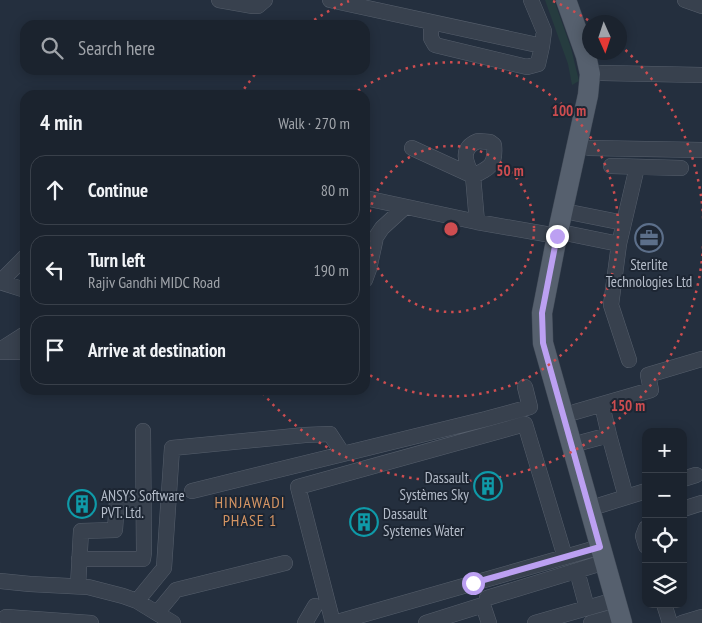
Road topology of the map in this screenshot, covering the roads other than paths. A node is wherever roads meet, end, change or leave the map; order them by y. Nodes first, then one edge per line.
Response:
1 (219, 0) edge
2 (265, 0) edge
3 (330, 0) edge
4 (532, 0) edge
5 (566, 0) edge
6 (581, 0) edge
7 (685, 0) edge
8 (360, 3) edge
9 (702, 6) edge
10 (586, 15) edge
11 (431, 22) junction
12 (542, 46) junction
13 (600, 60) edge
14 (602, 73) junction
15 (702, 75) edge
16 (412, 148) dead end
17 (590, 148) junction
18 (702, 150) edge
19 (611, 166) dead end
20 (637, 167) junction
21 (681, 168) dead end
22 (370, 199) edge
23 (405, 207) junction
24 (574, 213) junction
25 (477, 222) junction
26 (624, 224) junction
27 (565, 237) junction
28 (620, 244) junction
29 (20, 262) edge
30 (370, 264) edge
31 (20, 288) edge
32 (20, 337) edge
33 (0, 351) edge
34 (20, 352) edge
35 (702, 359) edge
36 (629, 360) dead end
37 (525, 387) dead end
38 (602, 405) junction
39 (576, 412) junction
40 (143, 430) dead end
41 (609, 435) junction
42 (583, 442) junction
43 (343, 454) junction
44 (192, 491) dead end
45 (642, 492) edge
46 (626, 497) junction
47 (144, 499) junction
48 (702, 503) edge
49 (601, 505) junction
50 (687, 508) edge
51 (602, 555) junction
52 (565, 557) junction
53 (79, 559) junction
54 (285, 563) dead end
55 (577, 571) junction
56 (0, 581) edge
57 (78, 586) junction
58 (487, 598) dead end
59 (137, 601) junction
60 (314, 606) dead end
61 (587, 608) junction
62 (665, 608) edge
63 (157, 613) junction
64 (623, 615) edge
65 (702, 617) edge
66 (3, 619) edge
67 (91, 623) edge
68 (173, 623) edge
69 (305, 623) edge
70 (334, 623) edge
71 (426, 623) edge
72 (489, 623) edge
73 (534, 623) edge
74 (591, 623) edge
75 (670, 623) edge
76 (682, 623) edge

1 - 2 street
3 - 8 street
4 - 12 street
5 - 27 main road
6 - 10 main road
7 - 9 street
8 - 11 street
11 - 12 street
11 - 12 street
13 - 14 main road
14 - 15 street
14 - 17 main road
16 - 25 street
17 - 18 street
17 - 24 main road
19 - 20 street
20 - 21 street
20 - 26 street
22 - 23 street
23 - 25 street
23 - 30 street
24 - 26 street
24 - 27 main road
25 - 27 street
26 - 28 street
27 - 28 street
27 - 39 main road
27 - 51 main road
28 - 36 street
29 - 31 street
32 - 33 street
33 - 34 street
35 - 38 street
37 - 43 street
38 - 39 street
38 - 41 street
39 - 42 main road
40 - 47 street
41 - 42 street
41 - 46 street
42 - 49 main road
43 - 44 street
43 - 59 street
45 - 46 street
46 - 49 street
47 - 53 street
47 - 53 street
48 - 50 street
49 - 64 main road
51 - 52 street
51 - 55 street
51 - 64 main road
52 - 70 street
52 - 70 street
53 - 57 street
54 - 63 street
55 - 58 street
55 - 61 street
56 - 57 street
57 - 59 street
59 - 63 street
60 - 69 street
61 - 64 street
61 - 73 street
62 - 75 street
63 - 68 street
64 - 74 street
65 - 76 street
66 - 67 street
71 - 72 street

